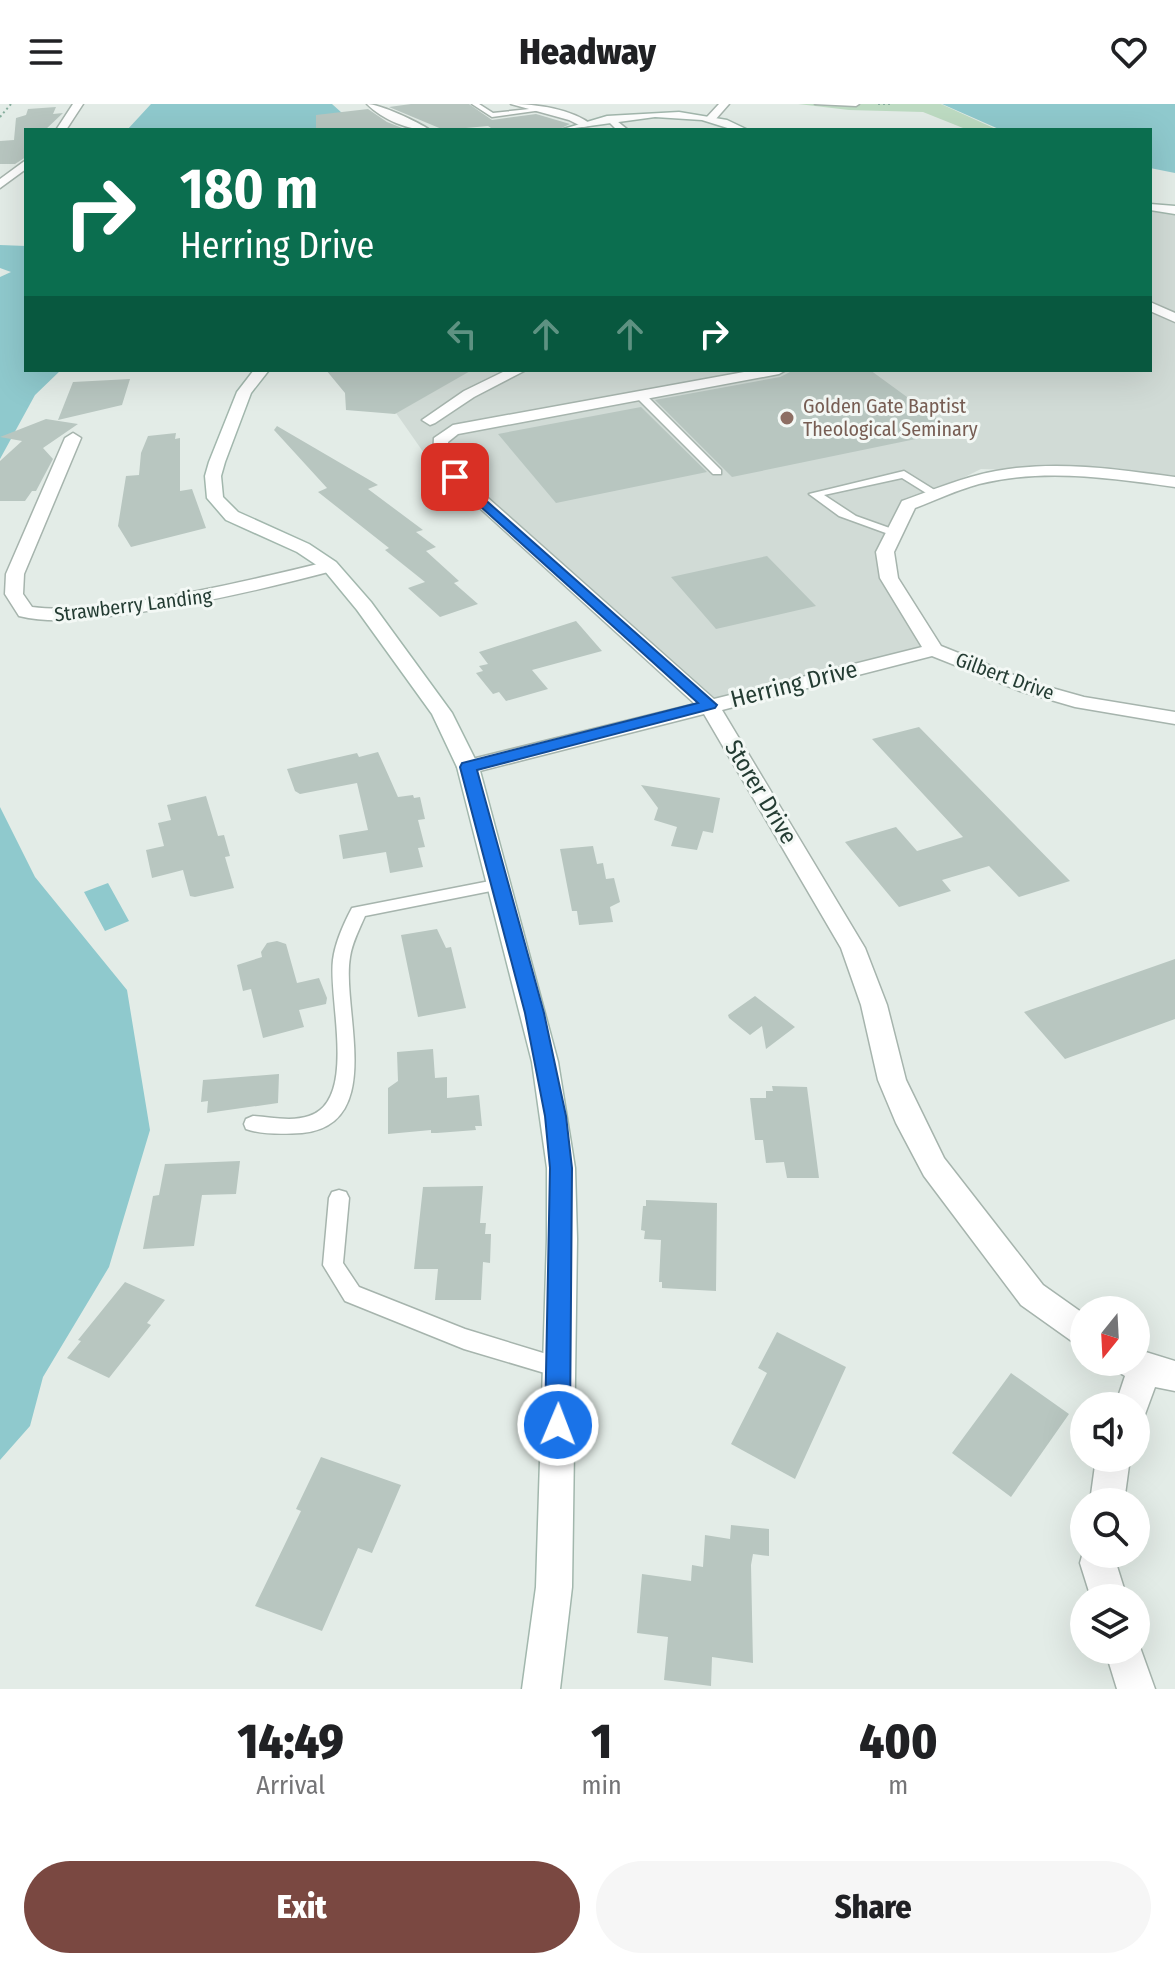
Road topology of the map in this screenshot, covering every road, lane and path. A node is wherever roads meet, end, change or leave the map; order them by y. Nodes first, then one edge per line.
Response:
1 (11, 104) edge
2 (78, 104) edge
3 (372, 104) edge
4 (475, 104) edge
5 (516, 104) edge
6 (724, 104) edge
7 (818, 104) edge
8 (856, 104) edge
9 (878, 104) edge
10 (890, 104) edge
11 (539, 110) junction
12 (0, 117) edge
13 (711, 118) junction
14 (612, 120) junction
15 (587, 125) junction
16 (62, 128) edge
17 (420, 128) edge
18 (574, 128) edge
19 (621, 128) edge
20 (738, 128) edge
21 (24, 165) edge
22 (0, 185) edge
23 (1152, 207) edge
24 (1175, 210) edge
25 (1152, 307) edge
26 (1175, 318) edge
27 (260, 372) edge
28 (515, 372) edge
29 (768, 372) edge
30 (640, 395) junction
31 (430, 420) dead end
32 (73, 438) dead end
33 (717, 472) dead end
34 (1175, 482) edge
35 (935, 494) junction
36 (894, 533) junction
37 (330, 566) junction
38 (934, 650) junction
39 (709, 705) junction
40 (1175, 718) edge
41 (468, 767) junction
42 (500, 884) junction
43 (253, 1124) dead end
44 (339, 1198) dead end
45 (1070, 1322) edge
46 (558, 1367) junction
47 (1128, 1664) edge
48 (541, 1689) edge
49 (1136, 1689) edge

1 - 12 path
2 - 16 street
3 - 17 street
4 - 11 lane
5 - 11 street
6 - 13 street
7 - 8 lane
9 - 10 path
11 - 15 street
13 - 14 street
13 - 20 street
14 - 15 street
14 - 19 street
15 - 18 street
21 - 22 street
23 - 24 street
25 - 26 street
27 - 37 street
28 - 31 street
29 - 30 street, Storer Drive
30 - 33 lane
30 - 39 street, Storer Drive
32 - 37 street, Strawberry Landing
34 - 35 street, Gilbert Drive
35 - 36 street, Gilbert Drive
35 - 36 lane
36 - 38 street, Gilbert Drive
37 - 41 street
38 - 39 street, Herring Drive
38 - 40 street, Gilbert Drive
39 - 41 street, Herring Drive
39 - 45 street, Storer Drive
41 - 42 street
42 - 43 lane
42 - 46 street
44 - 46 lane
46 - 48 street
47 - 49 street

